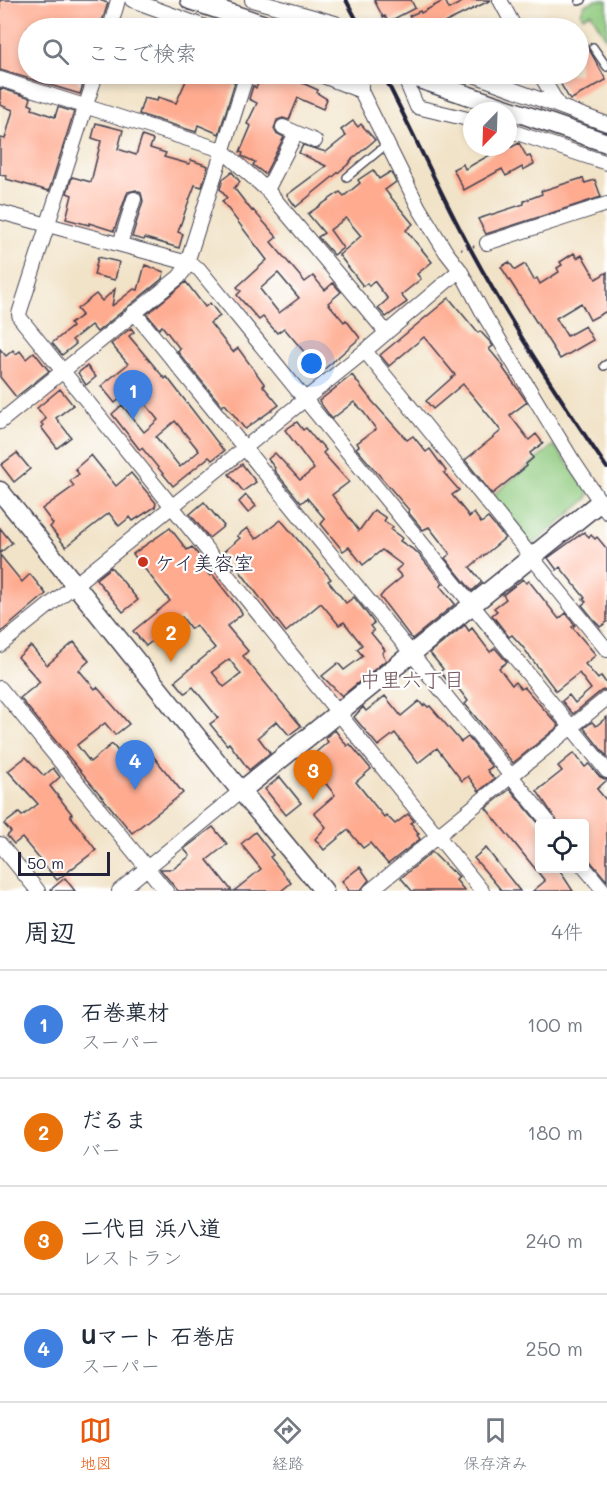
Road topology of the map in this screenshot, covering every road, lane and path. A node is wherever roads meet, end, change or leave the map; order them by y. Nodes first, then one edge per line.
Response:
1 (118, 0) edge
2 (132, 0) edge
3 (190, 0) edge
4 (252, 0) edge
5 (500, 0) edge
6 (113, 18) edge
7 (181, 18) edge
8 (243, 18) edge
9 (317, 18) edge
10 (510, 18) edge
11 (593, 47) dead end
12 (607, 67) edge
13 (0, 79) edge
14 (93, 84) edge
15 (244, 84) edge
16 (343, 84) edge
17 (361, 84) edge
18 (408, 84) edge
19 (433, 84) edge
20 (498, 84) edge
21 (546, 84) edge
22 (361, 91) junction
23 (85, 106) junction
24 (559, 106) junction
25 (463, 118) edge
26 (607, 124) edge
27 (517, 133) edge
28 (315, 141) dead end
29 (607, 143) edge
30 (387, 144) junction
31 (222, 150) junction
32 (607, 163) edge
33 (346, 177) dead end
34 (267, 190) junction
35 (134, 199) dead end
36 (607, 204) edge
37 (0, 212) edge
38 (47, 224) junction
39 (487, 243) joint
40 (120, 244) junction
41 (446, 252) junction
42 (188, 263) junction
43 (460, 270) junction
44 (134, 312) junction
45 (386, 332) junction
46 (365, 351) junction
47 (63, 371) junction
48 (304, 398) junction
49 (0, 422) edge
50 (244, 447) junction
51 (0, 490) edge
52 (171, 506) junction
53 (603, 507) edge
54 (532, 556) junction
55 (76, 584) junction
56 (472, 605) junction
57 (0, 645) edge
58 (607, 650) edge
59 (412, 654) junction
60 (0, 688) edge
61 (607, 698) edge
62 (338, 713) junction
63 (572, 727) junction
64 (607, 771) edge
65 (511, 775) junction
66 (241, 791) junction
67 (546, 819) edge
68 (437, 836) junction
69 (0, 844) edge
70 (6, 863) edge
71 (148, 868) junction
72 (589, 872) edge
73 (38, 891) edge
74 (119, 891) edge
75 (166, 891) edge
76 (324, 891) edge
77 (370, 891) edge
78 (482, 891) edge
79 (604, 891) edge

1 - 6 street
2 - 7 street
3 - 8 street
4 - 9 street
5 - 10 street
11 - 12 lane
13 - 23 street
14 - 23 street
15 - 31 street
16 - 22 street
17 - 22 street
18 - 25 street
19 - 29 street
20 - 24 street
21 - 24 street
22 - 30 street
23 - 31 street
23 - 38 street
24 - 26 street
27 - 32 street
28 - 34 street
30 - 33 lane
30 - 41 street
31 - 34 street
31 - 42 street
34 - 45 street
35 - 40 street
36 - 39 street
37 - 38 street
38 - 40 street
38 - 47 street
39 - 41 path
40 - 42 street
41 - 43 street
42 - 44 street
42 - 48 street
43 - 45 street
43 - 53 street
44 - 47 street
44 - 50 street
45 - 46 street
46 - 48 street
46 - 54 street
47 - 49 street
47 - 52 street
48 - 50 street
48 - 56 street
50 - 52 street
50 - 59 street
51 - 55 street
52 - 55 street
52 - 62 street
53 - 54 street
54 - 56 street
54 - 58 street
55 - 57 street
55 - 66 street
56 - 59 street
56 - 63 street
59 - 62 street
59 - 65 street
60 - 71 street
61 - 63 street
62 - 66 street
62 - 68 street
63 - 64 street
63 - 65 street
65 - 67 street
65 - 68 street
66 - 71 street
66 - 76 street
68 - 77 street
68 - 78 street
69 - 70 street
70 - 73 street
71 - 74 street
71 - 75 street
72 - 79 street

